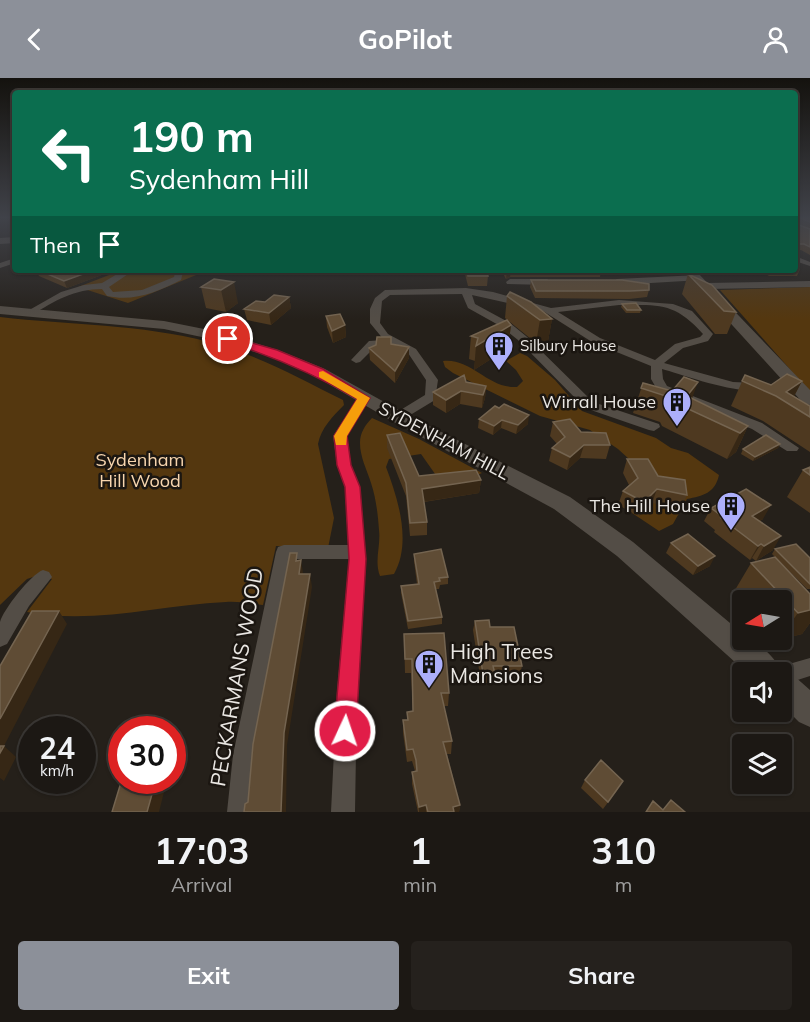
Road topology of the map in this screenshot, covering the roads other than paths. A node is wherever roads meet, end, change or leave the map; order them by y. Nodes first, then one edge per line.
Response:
1 (125, 273) edge
2 (179, 273) edge
3 (697, 278) edge
4 (510, 282) dead end
5 (552, 282) edge
6 (606, 282) edge
7 (810, 284) edge
8 (104, 286) junction
9 (466, 291) junction
10 (0, 310) edge
11 (550, 311) junction
12 (29, 313) junction
13 (397, 343) junction
14 (356, 360) dead end
15 (656, 364) junction
16 (768, 387) edge
17 (364, 398) junction
18 (810, 400) edge
19 (398, 417) junction
20 (654, 427) dead end
21 (792, 448) dead end
22 (357, 552) junction
23 (43, 577) dead end
24 (0, 638) edge
25 (755, 662) edge
26 (810, 667) edge
27 (792, 672) edge
28 (792, 694) edge
29 (810, 711) edge
30 (239, 812) edge
31 (343, 812) edge

1 - 8 street
2 - 8 street
3 - 6 street
3 - 7 street
3 - 18 street
4 - 5 street
8 - 12 street
9 - 11 street
9 - 13 street
9 - 20 street
10 - 12 street, SYDENHAM HILL
11 - 15 street
11 - 15 street
12 - 17 street, SYDENHAM HILL
13 - 14 street
13 - 19 street
15 - 16 street
15 - 21 street
17 - 19 street, SYDENHAM HILL
17 - 22 street
19 - 25 street, SYDENHAM HILL
22 - 30 street, PECKARMANS WOOD
22 - 31 street
23 - 24 street
26 - 27 street
28 - 29 street

